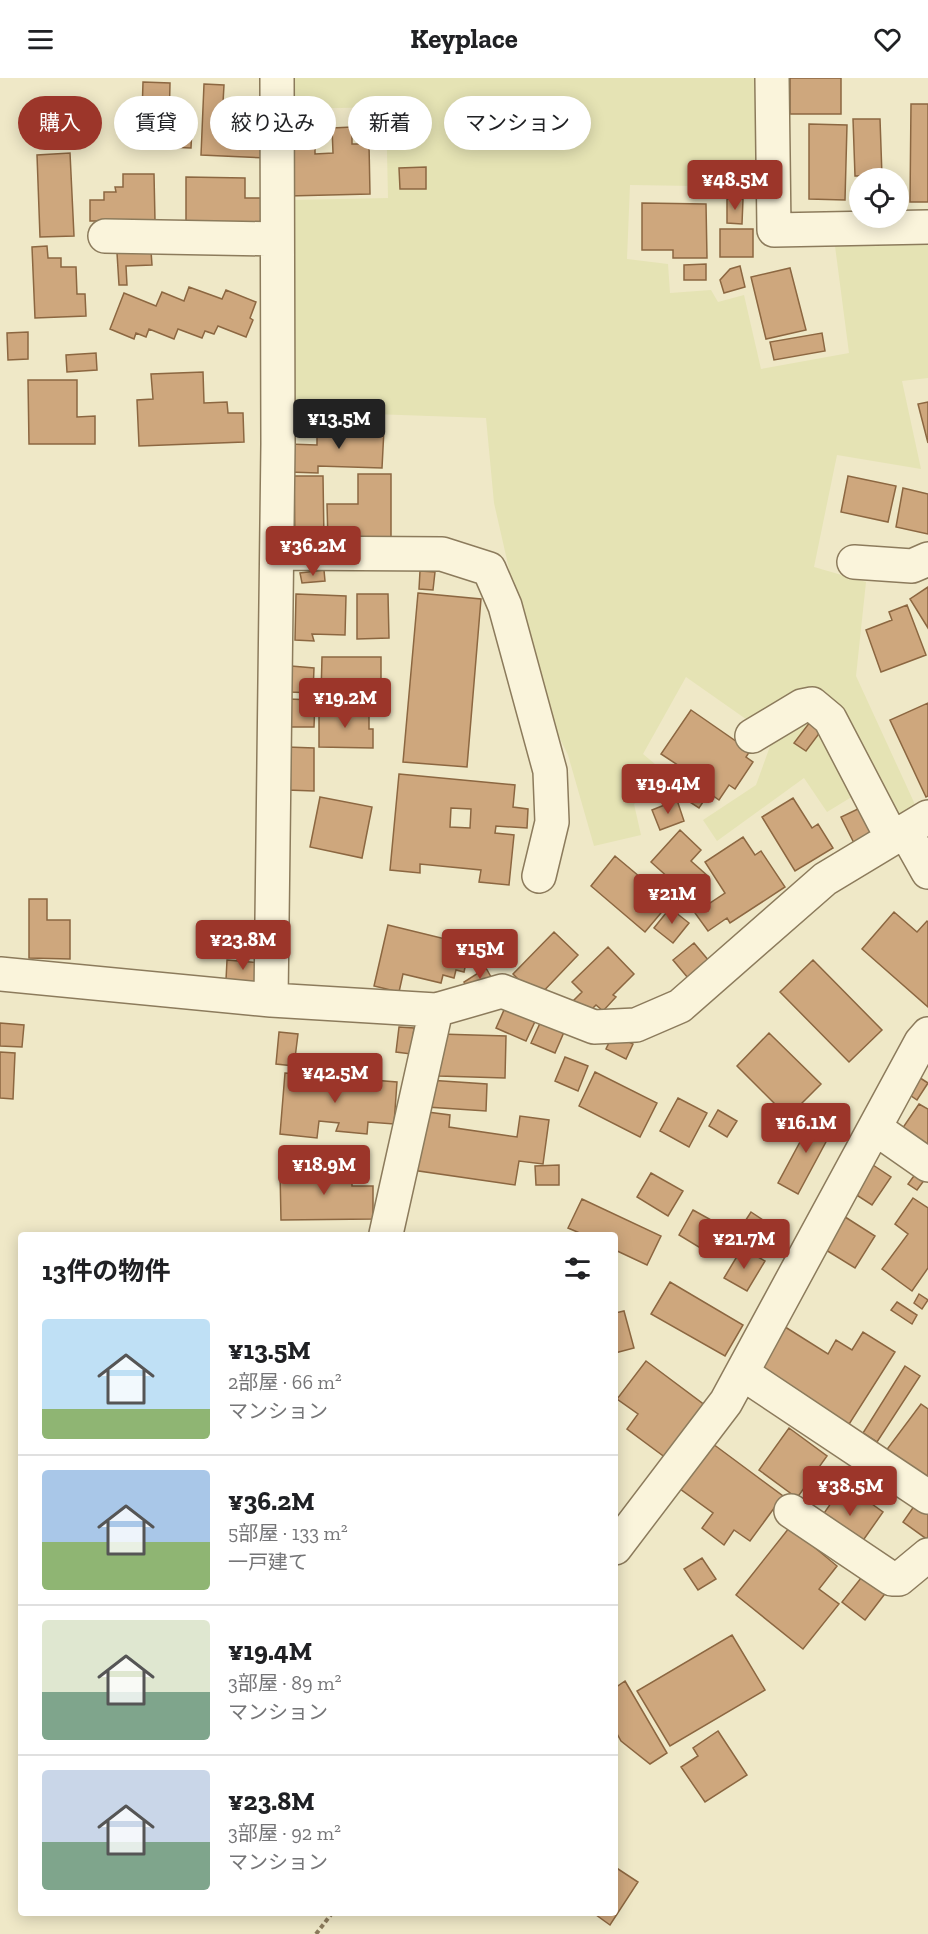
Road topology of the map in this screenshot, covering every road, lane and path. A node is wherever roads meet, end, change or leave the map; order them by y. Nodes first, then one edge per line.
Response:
1 (277, 78) edge
2 (772, 78) edge
3 (928, 228) edge
4 (105, 236) dead end
5 (277, 239) junction
6 (277, 553) junction
7 (928, 559) edge
8 (854, 562) dead end
9 (752, 736) dead end
10 (908, 829) edge
11 (928, 872) edge
12 (538, 876) dead end
13 (0, 974) edge
14 (271, 1000) junction
15 (436, 1010) junction
16 (928, 1034) edge
17 (875, 1128) junction
18 (928, 1166) edge
19 (386, 1232) edge
20 (742, 1373) junction
21 (928, 1497) edge
22 (791, 1511) dead end
23 (618, 1544) edge
24 (928, 1555) edge
25 (330, 1916) edge
26 (316, 1934) edge

1 - 5 street
2 - 3 street
4 - 5 street
5 - 6 street
6 - 12 street
6 - 14 street
7 - 8 street
9 - 10 street
10 - 11 street
10 - 15 street
13 - 14 street
14 - 15 street
15 - 19 street
16 - 17 street
17 - 18 street
17 - 20 street
20 - 21 street
20 - 23 street
22 - 24 street
25 - 26 path

